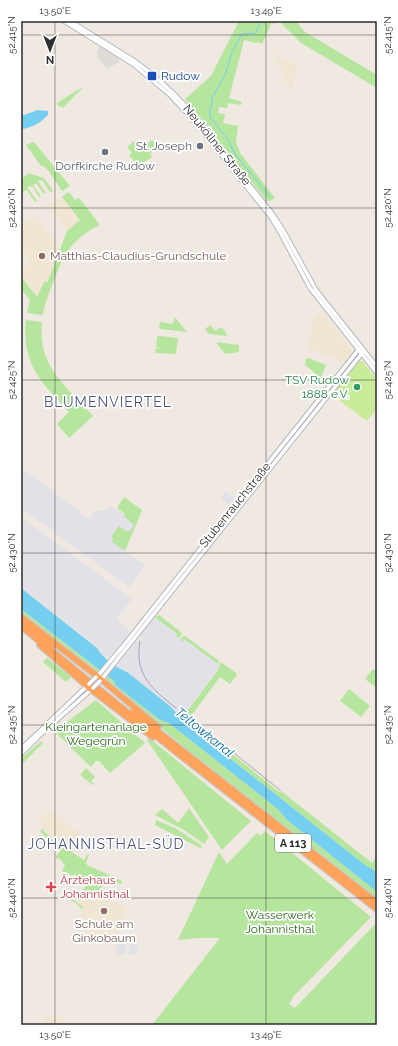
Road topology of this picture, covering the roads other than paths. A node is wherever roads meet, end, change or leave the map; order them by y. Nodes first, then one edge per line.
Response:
1 (64, 21) edge
2 (70, 21) edge
3 (83, 32) junction
4 (359, 349) junction
5 (362, 353) junction
6 (377, 367) edge
7 (377, 373) edge
8 (21, 617) edge
9 (21, 621) edge
10 (21, 626) edge
11 (35, 637) junction
12 (100, 678) junction
13 (90, 687) junction
14 (39, 734) junction
15 (172, 742) junction
16 (21, 748) edge
17 (175, 751) junction
18 (21, 754) edge
19 (377, 903) edge
20 (377, 909) edge

1 - 3 main road
2 - 3 main road
3 - 4 main road, Neuköllner Straße
4 - 5 main road, Neuköllner Straße
4 - 12 main road, Stubenrauchstraße
5 - 6 main road, Neuköllner Straße
5 - 7 main road, Neuköllner Straße
5 - 12 main road, Stubenrauchstraße
8 - 12 highway
9 - 15 highway, A 113
10 - 11 highway, A 113
11 - 13 highway
11 - 17 highway, A 113
12 - 13 main road, bridge
12 - 15 highway
13 - 14 main road
13 - 17 highway
14 - 16 main road
14 - 18 main road
15 - 19 highway, A 113
17 - 20 highway, A 113

